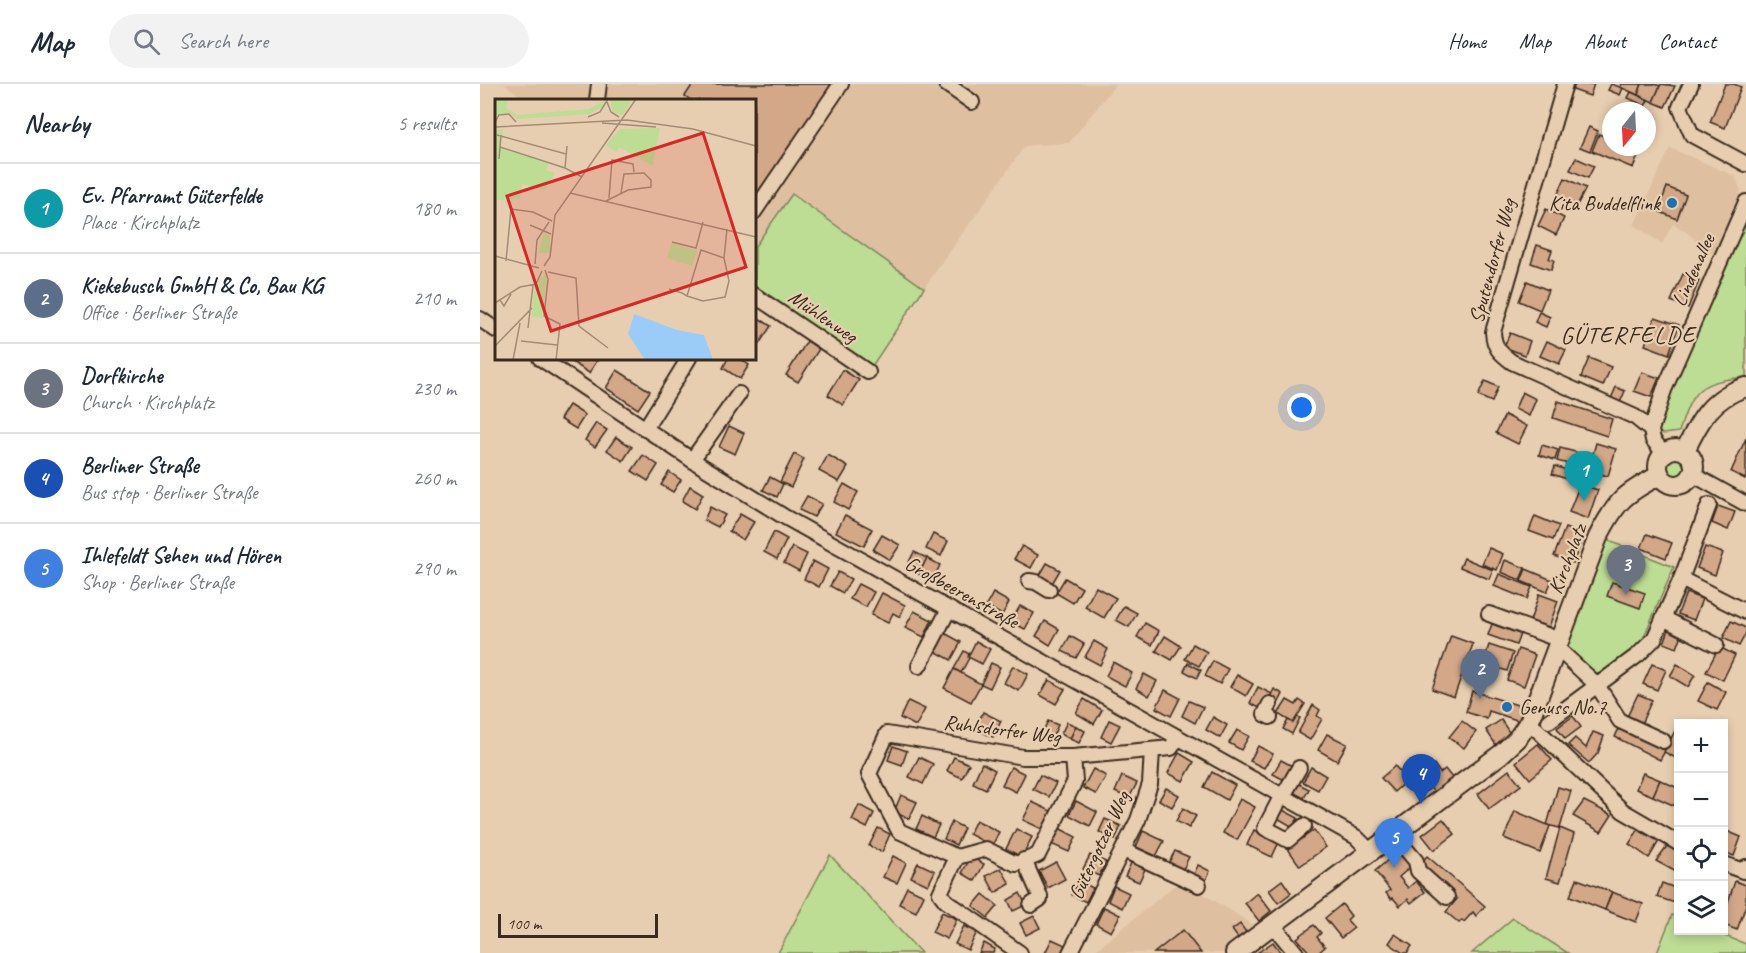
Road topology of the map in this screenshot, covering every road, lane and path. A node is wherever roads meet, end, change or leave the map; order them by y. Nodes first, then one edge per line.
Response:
1 (599, 84) edge
2 (841, 84) edge
3 (946, 84) edge
4 (1564, 84) edge
5 (1691, 84) edge
6 (597, 99) edge
7 (972, 102) dead end
8 (1746, 164) edge
9 (1746, 202) edge
10 (756, 209) edge
11 (756, 296) edge
12 (480, 319) edge
13 (495, 329) edge
14 (543, 360) edge
15 (688, 360) edge
16 (868, 372) dead end
17 (1746, 387) edge
18 (739, 394) dead end
19 (645, 429) junction
20 (1651, 430) junction
21 (1685, 451) junction
22 (1664, 453) junction
23 (692, 460) junction
24 (1692, 474) junction
25 (1660, 475) junction
26 (1746, 504) edge
27 (1708, 505) dead end
28 (1681, 579) junction
29 (1029, 581) dead end
30 (1050, 590) dead end
31 (949, 609) junction
32 (1746, 612) edge
33 (1489, 614) dead end
34 (1663, 618) junction
35 (1559, 644) junction
36 (1716, 645) dead end
37 (920, 666) dead end
38 (1597, 685) junction
39 (1549, 721) dead end
40 (1529, 722) junction
41 (1178, 737) junction
42 (1663, 741) dead end
43 (1152, 750) junction
44 (1073, 757) junction
45 (1299, 768) dead end
46 (1283, 795) junction
47 (1304, 826) dead end
48 (1393, 834) junction
49 (1674, 841) edge
50 (1123, 850) junction
51 (1370, 851) junction
52 (957, 857) junction
53 (1024, 860) junction
54 (1728, 866) edge
55 (1746, 867) edge
56 (1199, 885) dead end
57 (1447, 897) dead end
58 (1031, 904) dead end
59 (1272, 924) junction
60 (1020, 953) edge
61 (1070, 953) edge
62 (1234, 953) edge
63 (1296, 953) edge

1 - 6 street
2 - 10 street
3 - 7 street
4 - 20 street, Sputendorfer Weg
5 - 8 street
9 - 20 street, Lindenallee
11 - 16 street, Mühlenweg
12 - 13 street
14 - 19 street, Großbeerenstraße
15 - 19 street
17 - 21 main road
18 - 23 street
19 - 23 street, Großbeerenstraße
20 - 22 street
21 - 22 main road
21 - 24 main road
22 - 25 main road
23 - 31 street, Großbeerenstraße
24 - 25 main road
24 - 26 street
25 - 35 main road, Kirchplatz
27 - 28 street
28 - 32 street
28 - 34 street
29 - 30 street
31 - 37 street
31 - 41 street, Großbeerenstraße
33 - 35 street
34 - 36 street
34 - 38 street
35 - 38 street
35 - 40 main road, Kirchplatz
38 - 39 street
38 - 42 street
40 - 48 main road, Kirchplatz
40 - 49 street
41 - 43 street, Ruhlsdorfer Weg
41 - 46 street, Großbeerenstraße
43 - 44 street, Ruhlsdorfer Weg
43 - 50 street, Gütergotzer Weg
44 - 52 street, Ruhlsdorfer Weg
44 - 53 street
45 - 46 street
46 - 47 street
46 - 51 street, Großbeerenstraße
48 - 51 main road, Kirchplatz
48 - 57 street
50 - 56 street
50 - 61 street, Gütergotzer Weg
51 - 59 main road, Kirchplatz
52 - 53 street
52 - 60 street
53 - 58 street
54 - 55 street
59 - 62 main road, Kirchplatz
59 - 63 street

